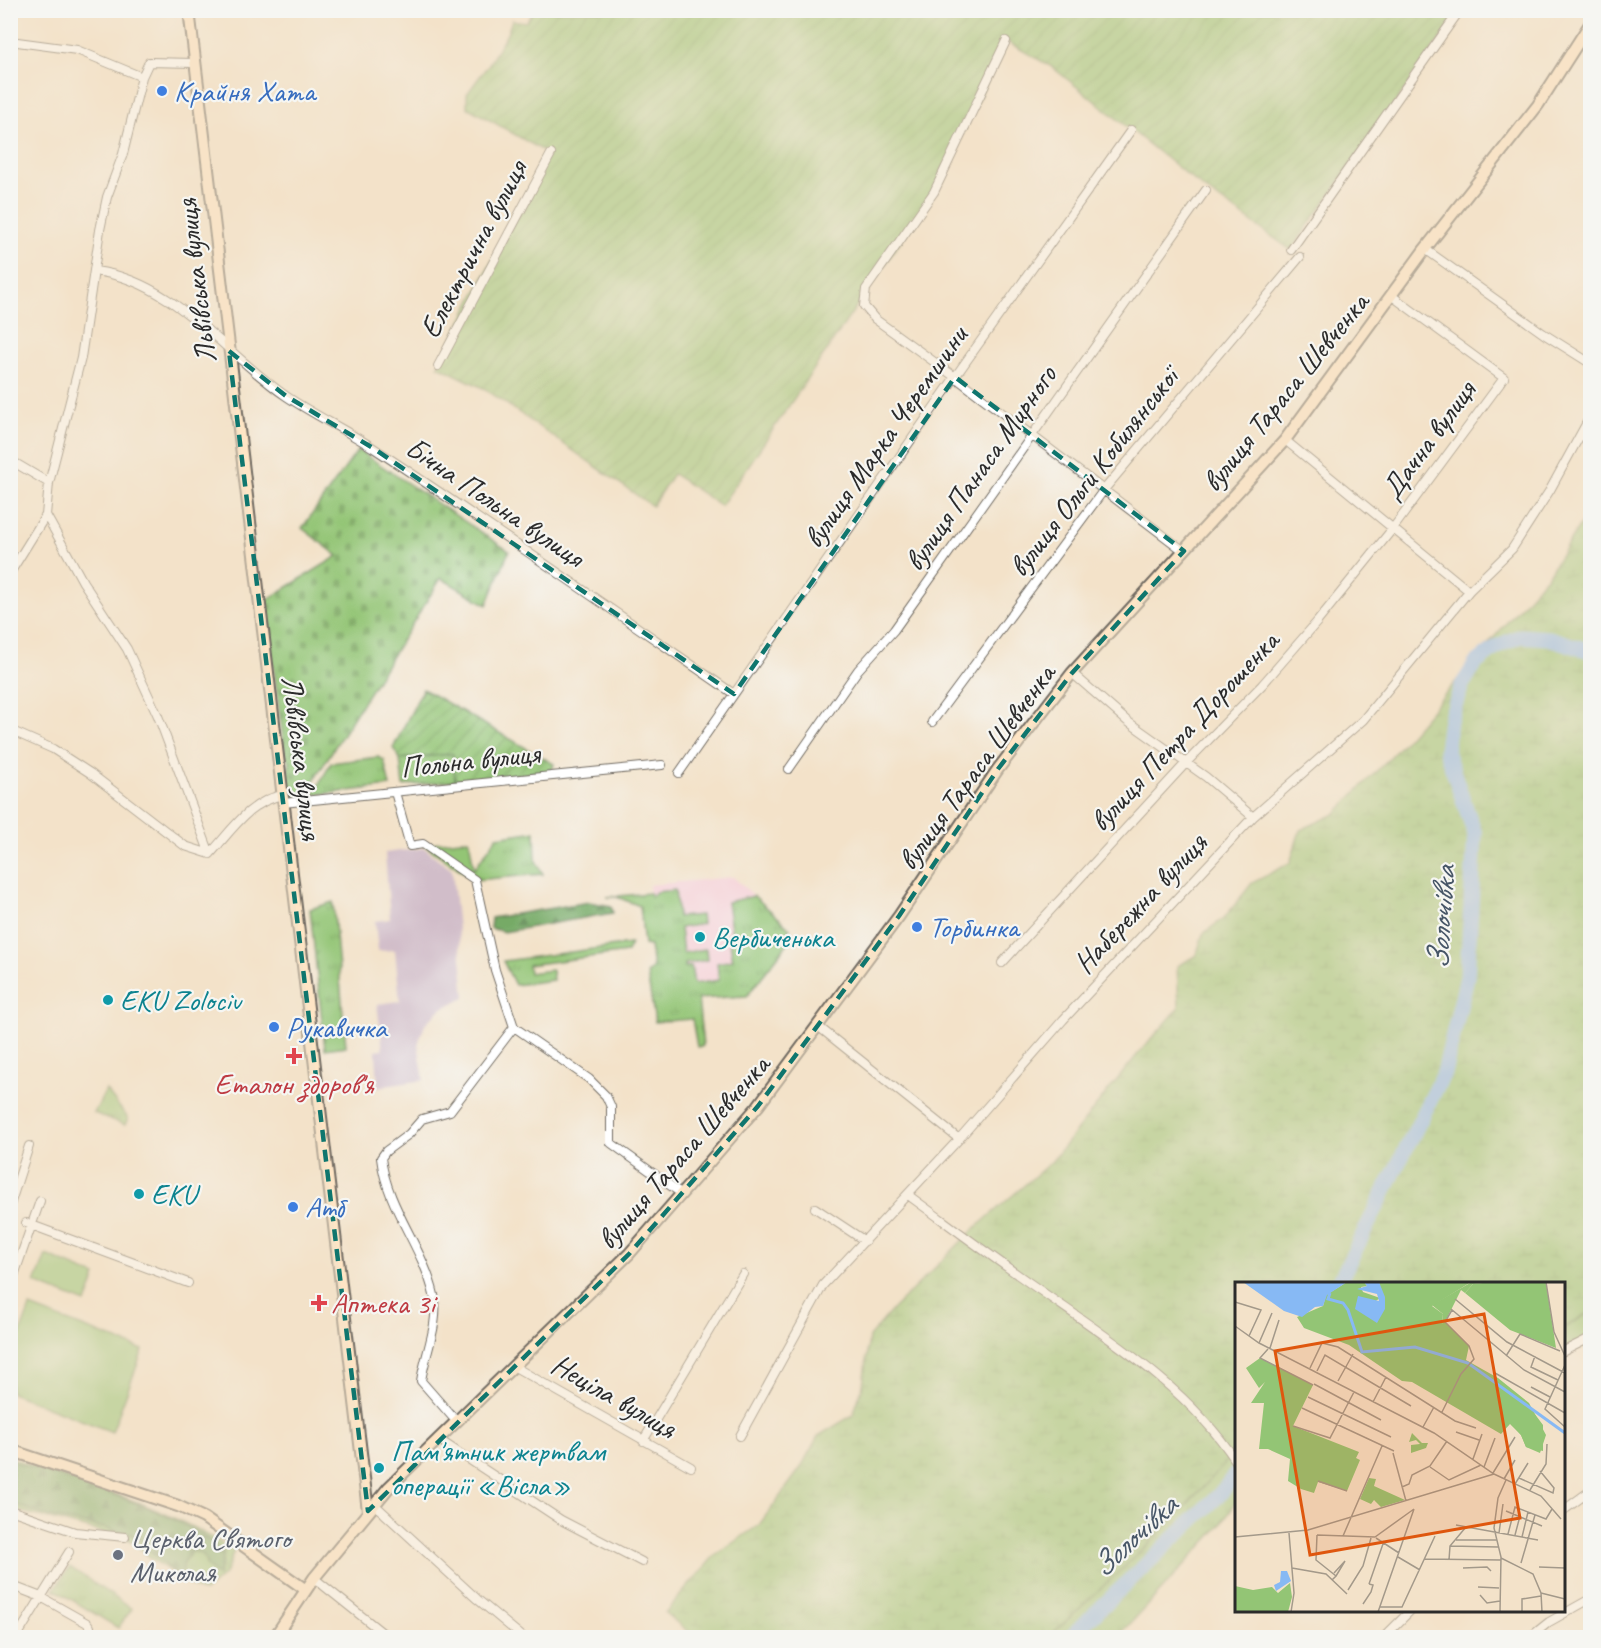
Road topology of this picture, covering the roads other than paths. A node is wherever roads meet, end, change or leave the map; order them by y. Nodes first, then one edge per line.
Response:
1 (189, 10) edge
2 (1460, 10) edge
3 (1590, 24) edge
4 (10, 41) edge
5 (1006, 41) dead end
6 (193, 63) junction
7 (142, 77) junction
8 (1131, 130) dead end
9 (551, 154) dead end
10 (1206, 190) dead end
11 (1425, 249) junction
12 (1291, 250) dead end
13 (1300, 257) dead end
14 (95, 271) junction
15 (1392, 296) junction
16 (229, 351) junction
17 (1590, 363) edge
18 (438, 366) dead end
19 (955, 377) junction
20 (1590, 417) edge
21 (1032, 437) junction
22 (1285, 440) junction
23 (10, 460) edge
24 (49, 483) junction
25 (1103, 491) junction
26 (46, 515) junction
27 (1394, 527) junction
28 (1184, 551) junction
29 (10, 573) edge
30 (1469, 591) junction
31 (1072, 673) junction
32 (734, 694) junction
33 (933, 722) dead end
34 (10, 730) edge
35 (1185, 764) junction
36 (662, 765) dead end
37 (789, 769) dead end
38 (679, 773) dead end
39 (395, 792) junction
40 (283, 799) junction
41 (1253, 817) junction
42 (210, 854) junction
43 (1002, 963) dead end
44 (514, 1027) junction
45 (819, 1027) junction
46 (959, 1139) junction
47 (29, 1146) dead end
48 (682, 1194) junction
49 (908, 1195) junction
50 (40, 1201) dead end
51 (10, 1205) edge
52 (815, 1208) dead end
53 (29, 1224) junction
54 (866, 1241) junction
55 (743, 1274) dead end
56 (188, 1283) dead end
57 (10, 1287) edge
58 (1590, 1338) edge
59 (1565, 1350) edge
60 (513, 1366) junction
61 (456, 1421) junction
62 (740, 1436) dead end
63 (438, 1439) junction
64 (643, 1441) junction
65 (10, 1450) edge
66 (1235, 1459) edge
67 (691, 1467) dead end
68 (1590, 1491) edge
69 (371, 1507) junction
70 (1565, 1509) edge
71 (10, 1510) edge
72 (125, 1537) dead end
73 (69, 1552) dead end
74 (642, 1562) dead end
75 (314, 1578) junction
76 (10, 1585) edge
77 (306, 1590) junction
78 (41, 1597) junction
79 (1590, 1599) edge
80 (1410, 1612) edge
81 (277, 1633) edge
82 (87, 1635) edge
83 (16, 1638) edge
84 (290, 1638) edge
85 (389, 1638) edge
86 (524, 1638) edge
87 (1383, 1638) edge
88 (1529, 1638) edge

1 - 6 main road, Львівська вулиця
2 - 12 street
3 - 11 main road, вулиця Тараса Шевченка
4 - 7 street
5 - 19 street
6 - 7 street
6 - 16 main road, Львівська вулиця
7 - 14 street
8 - 19 street, вулиця Марка Черемшини
9 - 18 street, Електрична вулиця
10 - 21 street, вулиця Панаса Мирного
11 - 15 main road, вулиця Тараса Шевченка
11 - 17 street
13 - 25 street, вулиця Ольги Кобилянської
14 - 16 street, Бічна Польна вулиця
14 - 24 street
15 - 22 main road, вулиця Тараса Шевченка
15 - 27 street, Дачна вулиця
16 - 32 street, Бічна Польна вулиця
16 - 40 main road, Львівська вулиця
19 - 21 street
19 - 32 street, вулиця Марка Черемшини
20 - 30 street, Набережна вулиця
21 - 25 street
21 - 37 street, вулиця Панаса Мирного
22 - 27 street
22 - 28 main road, вулиця Тараса Шевченка
23 - 24 street
24 - 26 street
25 - 28 street
25 - 33 street, вулиця Ольги Кобилянської
26 - 29 street
26 - 42 street
27 - 30 street
27 - 35 street, вулиця Петра Дорошенка
28 - 31 main road, вулиця Тараса Шевченка
30 - 41 street, Набережна вулиця
31 - 35 street
31 - 45 main road, вулиця Тараса Шевченка
32 - 38 street, вулиця Марка Черемшини
34 - 42 street
35 - 41 street
35 - 43 street, вулиця Петра Дорошенка
36 - 39 street, Польна вулиця
39 - 40 street, Польна вулиця
39 - 44 street
40 - 42 street, Польна вулиця
40 - 69 main road, Львівська вулиця
41 - 46 street, Набережна вулиця
44 - 48 street
44 - 61 street
45 - 46 street
45 - 48 main road, вулиця Тараса Шевченка
46 - 49 street, Набережна вулиця
47 - 51 street
48 - 60 main road, вулиця Тараса Шевченка
49 - 54 street, Набережна вулиця
49 - 66 street
50 - 53 street
52 - 54 street
53 - 56 street
53 - 57 street
54 - 62 street, Набережна вулиця
55 - 64 street
58 - 59 street
60 - 61 main road, вулиця Тараса Шевченка
60 - 64 street, Неціла вулиця
61 - 63 main road, вулиця Тараса Шевченка
63 - 69 main road, вулиця Тараса Шевченка
63 - 74 street
64 - 67 street, Неціла вулиця
65 - 77 main road
68 - 70 street
69 - 75 main road, вулиця Тараса Шевченка
69 - 86 street
71 - 72 street
73 - 78 street
75 - 77 main road, вулиця Тараса Шевченка
75 - 85 street
76 - 78 street
77 - 81 main road, вулиця Тараса Шевченка
78 - 82 street
78 - 83 street
79 - 88 street
80 - 87 street
81 - 84 street

